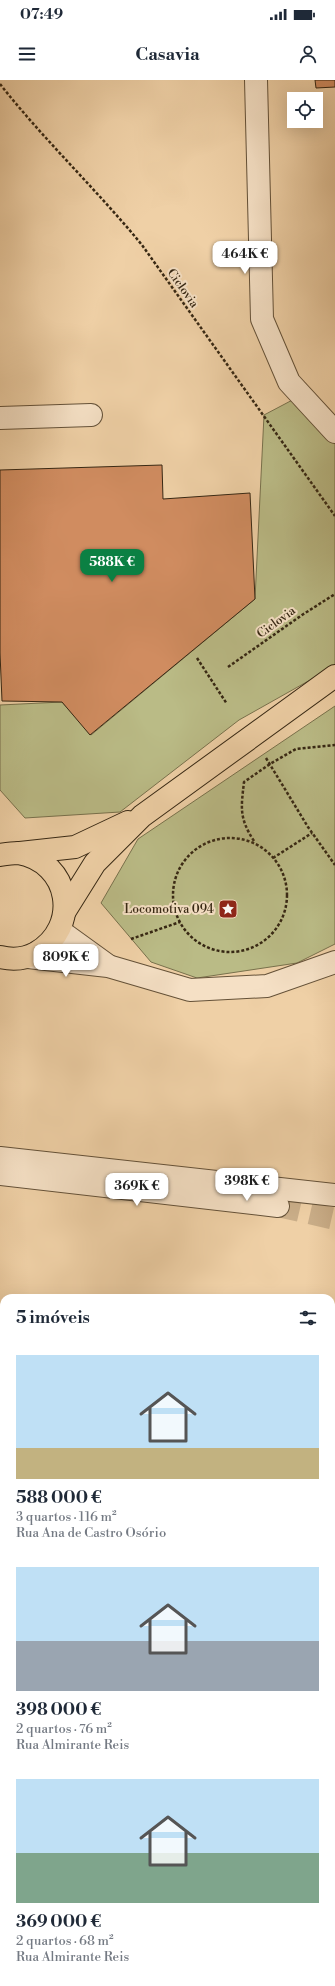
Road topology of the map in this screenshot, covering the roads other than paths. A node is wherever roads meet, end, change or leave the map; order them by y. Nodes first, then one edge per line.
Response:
1 (256, 80) edge
2 (90, 415) dead end
3 (0, 418) edge
4 (335, 432) edge
5 (335, 676) edge
6 (142, 816) junction
7 (9, 854) edge
8 (62, 921) junction
9 (9, 958) edge
10 (335, 962) edge
11 (108, 966) junction
12 (0, 1158) edge
13 (0, 1174) edge
14 (335, 1195) edge
15 (278, 1206) tunnel mouth

1 - 4 street
2 - 3 street
5 - 6 main road
6 - 7 main road
6 - 8 main road
7 - 8 main road
8 - 9 main road
8 - 11 street
9 - 11 street
10 - 11 street
12 - 14 street
13 - 15 street

